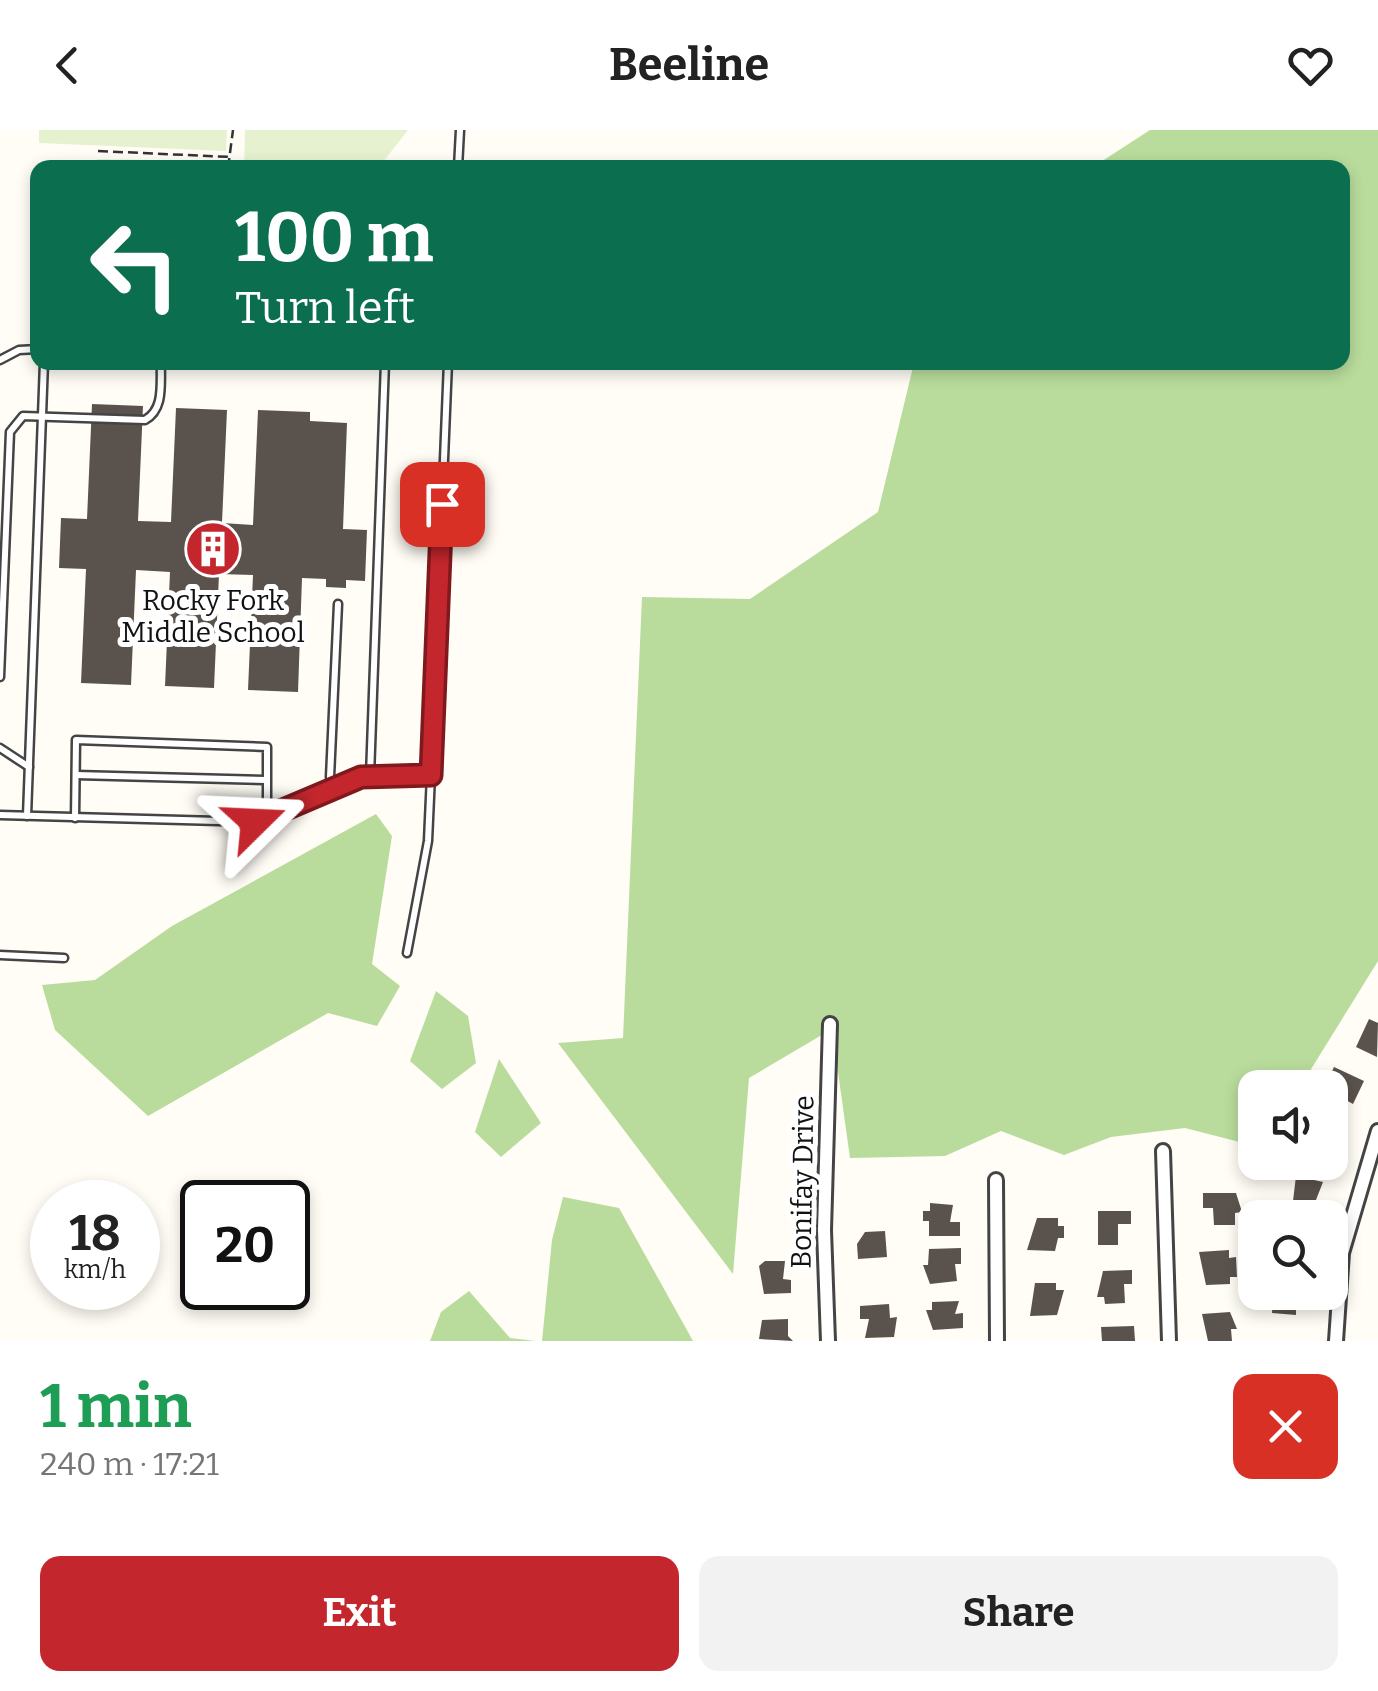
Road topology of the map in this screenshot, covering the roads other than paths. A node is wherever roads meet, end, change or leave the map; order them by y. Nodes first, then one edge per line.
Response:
1 (460, 130) edge
2 (458, 160) edge
3 (30, 349) edge
4 (0, 360) edge
5 (44, 370) edge
6 (161, 370) edge
7 (384, 370) edge
8 (448, 370) edge
9 (42, 416) junction
10 (338, 604) dead end
11 (0, 677) edge
12 (0, 748) edge
13 (28, 767) junction
14 (76, 774) junction
15 (431, 775) junction
16 (370, 776) junction
17 (266, 780) junction
18 (335, 785) junction
19 (0, 816) edge
20 (27, 816) junction
21 (74, 818) junction
22 (267, 819) junction
23 (407, 952) dead end
24 (0, 955) edge
25 (64, 958) dead end
26 (830, 1024) dead end
27 (1378, 1131) edge
28 (1163, 1150) dead end
29 (996, 1180) dead end
30 (828, 1341) edge
31 (997, 1341) edge
32 (1169, 1341) edge
33 (1336, 1341) edge

1 - 2 lane
3 - 4 lane
5 - 9 lane
6 - 9 lane
7 - 16 lane
8 - 15 lane
9 - 11 lane
9 - 13 lane
10 - 18 lane
12 - 13 lane
13 - 20 lane
14 - 17 lane
14 - 17 lane
14 - 21 lane
15 - 16 lane
15 - 23 lane
16 - 18 lane
17 - 22 lane
18 - 22 lane
19 - 20 lane
20 - 21 lane
21 - 22 lane
24 - 25 lane
26 - 30 street, Bonifay Drive
27 - 33 street
28 - 32 street
29 - 31 street

